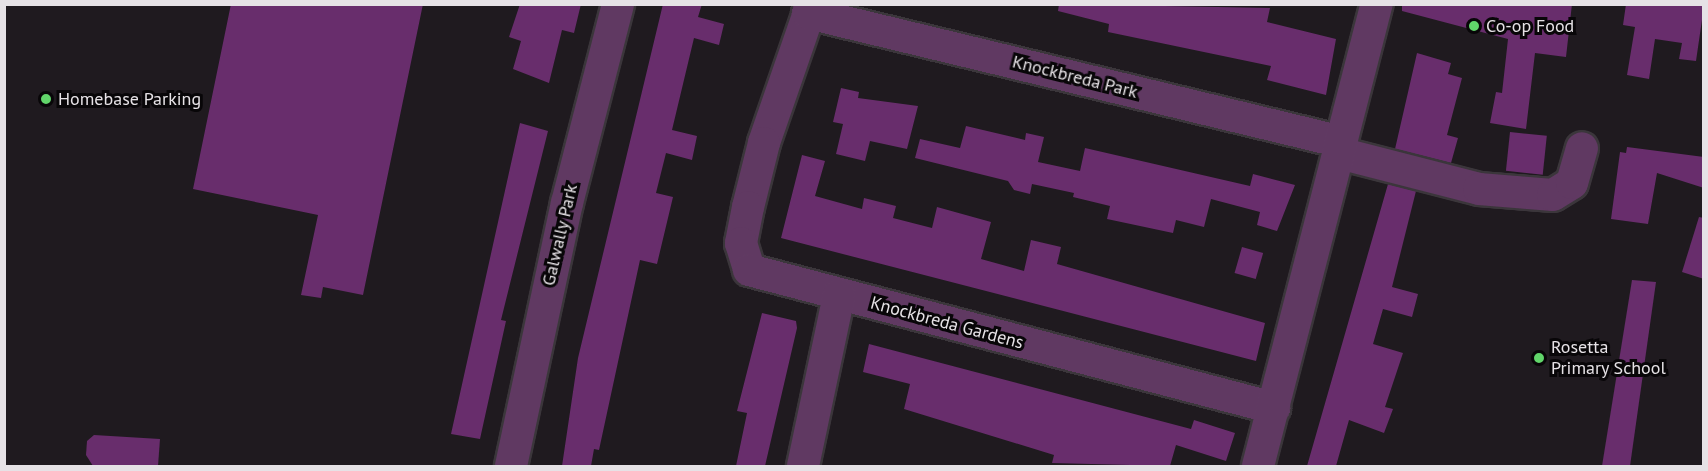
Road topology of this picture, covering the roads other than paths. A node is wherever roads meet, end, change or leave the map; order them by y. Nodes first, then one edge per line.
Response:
1 (618, 4) edge
2 (1377, 4) edge
3 (810, 9) edge
4 (764, 143) joint
5 (1341, 147) junction
6 (1582, 148) dead end
7 (838, 295) junction
8 (1274, 408) junction
9 (511, 466) edge
10 (803, 466) edge
11 (1258, 466) edge

1 - 9 street, Galwally Park
2 - 5 street
3 - 4 street, Knockbreda Park
3 - 5 street, Knockbreda Park
4 - 7 street, Knockbreda Gardens
5 - 6 street, Knockbreda Park
5 - 8 street
7 - 8 street, Knockbreda Gardens
7 - 10 street
8 - 11 street

